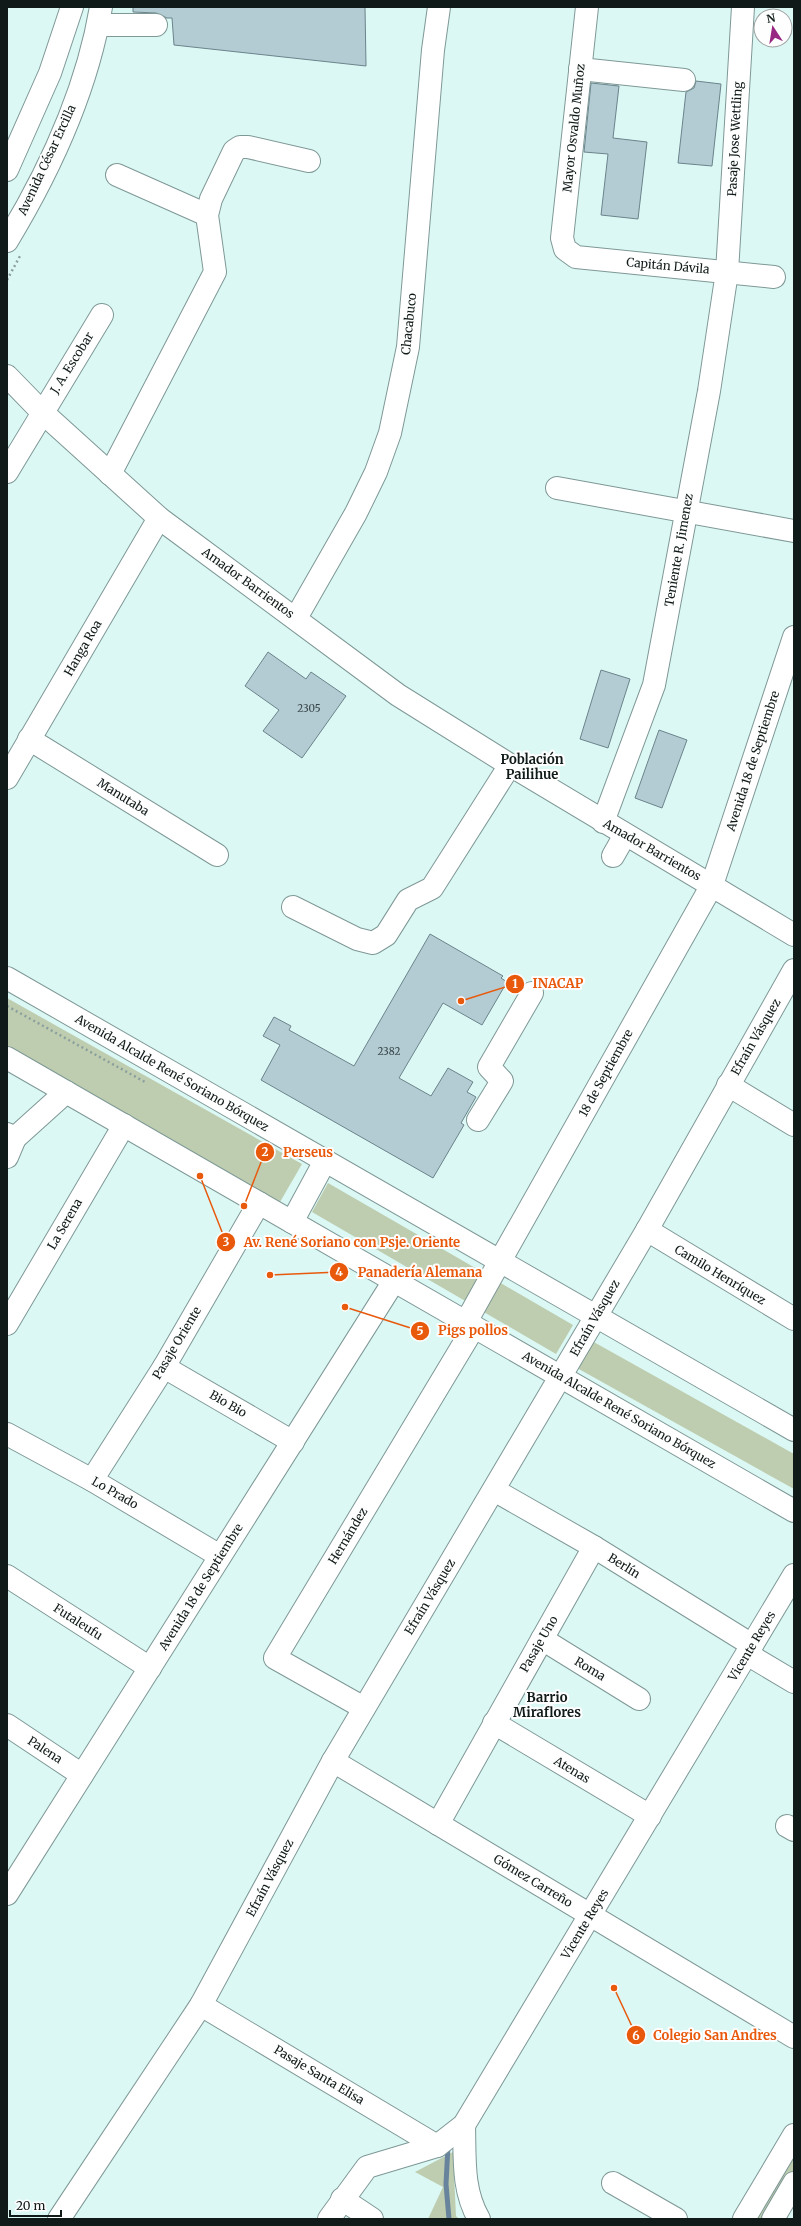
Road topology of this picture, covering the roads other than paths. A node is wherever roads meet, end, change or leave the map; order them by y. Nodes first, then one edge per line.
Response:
1 (72, 7) edge
2 (439, 7) edge
3 (587, 7) edge
4 (743, 7) edge
5 (99, 16) edge
6 (156, 25) dead end
7 (580, 69) junction
8 (684, 80) dead end
9 (11, 161) edge
10 (309, 161) dead end
11 (48, 166) junction
12 (117, 175) dead end
13 (207, 215) junction
14 (7, 242) edge
15 (565, 249) joint
16 (727, 272) junction
17 (774, 277) dead end
18 (102, 315) dead end
19 (7, 376) edge
20 (42, 412) junction
21 (7, 472) edge
22 (110, 474) junction
23 (557, 488) dead end
24 (686, 513) junction
25 (159, 518) junction
26 (794, 531) edge
27 (296, 618) junction
28 (794, 637) edge
29 (29, 739) junction
30 (510, 765) junction
31 (7, 778) edge
32 (603, 822) junction
33 (625, 835) junction
34 (217, 855) dead end
35 (613, 856) dead end
36 (712, 885) junction
37 (293, 907) dead end
38 (794, 935) edge
39 (794, 970) edge
40 (7, 978) edge
41 (532, 993) dead end
42 (7, 1058) edge
43 (728, 1085) junction
44 (66, 1092) junction
45 (478, 1120) dead end
46 (124, 1125) junction
47 (794, 1125) edge
48 (10, 1143) edge
49 (325, 1161) junction
50 (259, 1203) junction
51 (292, 1222) junction
52 (647, 1230) junction
53 (500, 1261) junction
54 (394, 1281) junction
55 (596, 1316) junction
56 (794, 1320) edge
57 (7, 1324) edge
58 (470, 1324) junction
59 (164, 1367) junction
60 (561, 1377) junction
61 (794, 1430) edge
62 (7, 1434) edge
63 (293, 1442) junction
64 (92, 1480) junction
65 (494, 1490) junction
66 (794, 1511) edge
67 (594, 1548) junction
68 (220, 1556) junction
69 (794, 1575) edge
70 (7, 1576) edge
71 (542, 1639) junction
72 (750, 1649) junction
73 (150, 1668) junction
74 (794, 1682) edge
75 (639, 1699) dead end
76 (364, 1708) junction
77 (494, 1723) junction
78 (7, 1725) edge
79 (333, 1761) junction
80 (82, 1775) junction
81 (650, 1816) junction
82 (438, 1824) junction
83 (9, 1887) edge
84 (590, 1915) junction
85 (201, 2005) junction
86 (794, 2037) edge
87 (452, 2134) junction
88 (794, 2135) edge
89 (613, 2183) dead end
90 (794, 2184) edge
91 (342, 2198) junction
92 (59, 2219) edge
93 (329, 2219) edge
94 (372, 2219) edge
95 (479, 2219) edge
96 (676, 2219) edge
97 (744, 2219) edge
98 (773, 2219) edge

1 - 5 street
1 - 9 street
2 - 27 street, Chacabuco
3 - 7 street, Mayor Osvaldo Muñoz
4 - 16 street, Pasaje Jose Wettling
5 - 6 street
5 - 11 street, Avenida César Ercilla
7 - 8 street
7 - 15 street, Mayor Osvaldo Muñoz
9 - 11 street
10 - 13 street
11 - 14 street, Avenida César Ercilla
12 - 13 street
13 - 22 street
15 - 16 street, Capitán Dávila
16 - 17 street, Capitán Dávila
16 - 24 street, Teniente R. Jimenez
18 - 20 street, J. A. Escobar
19 - 20 street, Amador Barrientos
20 - 21 street, J. A. Escobar
20 - 22 street, Amador Barrientos
22 - 25 street, Amador Barrientos
23 - 24 street
24 - 26 street
24 - 32 street, Teniente R. Jimenez
25 - 27 street, Amador Barrientos
25 - 29 street, Hanga Roa
27 - 30 street, Amador Barrientos
28 - 36 street, Avenida 18 de Septiembre
29 - 31 street, Hanga Roa
29 - 34 street, Manutaba
30 - 32 street, Amador Barrientos
30 - 37 street
32 - 33 street, Amador Barrientos
33 - 35 street
33 - 36 street, Amador Barrientos
36 - 38 street, Amador Barrientos
36 - 53 street, 18 de Septiembre
39 - 43 street, Efraín Vásquez
40 - 49 street, Avenida Alcalde René Soriano Bórquez
41 - 45 street
42 - 44 street, Avenida Alcalde René Soriano Bórquez
43 - 47 street
43 - 52 street, Efraín Vásquez
44 - 46 street, Avenida Alcalde René Soriano Bórquez
44 - 48 street
46 - 50 street, Avenida Alcalde René Soriano Bórquez
46 - 57 street, La Serena
49 - 51 street
49 - 53 street, Avenida Alcalde René Soriano Bórquez
50 - 51 street, Avenida Alcalde René Soriano Bórquez
50 - 59 street, Pasaje Oriente
51 - 54 street, Avenida Alcalde René Soriano Bórquez
52 - 55 street, Efraín Vásquez
52 - 56 street, Camilo Henríquez
53 - 55 street, Avenida Alcalde René Soriano Bórquez
53 - 58 street, 18 de Septiembre
54 - 58 street, Avenida Alcalde René Soriano Bórquez
54 - 63 street, Avenida 18 de Septiembre
55 - 60 street, Efraín Vásquez
55 - 61 street, Avenida Alcalde René Soriano Bórquez
58 - 60 street, Avenida Alcalde René Soriano Bórquez
58 - 76 street, Hernández
59 - 63 street, Bio Bio
59 - 64 street, Pasaje Oriente
60 - 65 street, Efraín Vásquez
60 - 66 street, Avenida Alcalde René Soriano Bórquez
62 - 64 street, Lo Prado
63 - 68 street, Avenida 18 de Septiembre
64 - 68 street, Lo Prado
65 - 67 street, Berlín
65 - 76 street, Efraín Vásquez
67 - 71 street, Pasaje Uno
67 - 72 street, Berlín
68 - 73 street, Avenida 18 de Septiembre
69 - 72 street, Vicente Reyes
70 - 73 street, Futaleufu
71 - 75 street, Roma
71 - 77 street, Pasaje Uno
72 - 74 street, Berlín
72 - 81 street, Vicente Reyes
73 - 80 street, Avenida 18 de Septiembre
76 - 79 street, Efraín Vásquez
77 - 81 street, Atenas
77 - 82 street, Pasaje Uno
78 - 80 street, Palena
79 - 82 street, Gómez Carreño
79 - 85 street, Efraín Vásquez
80 - 83 street, Avenida 18 de Septiembre
81 - 84 street, Vicente Reyes
82 - 84 street, Gómez Carreño
84 - 86 street, Gómez Carreño
84 - 87 street, Vicente Reyes
85 - 87 street, Pasaje Santa Elisa
85 - 92 street, Efraín Vásquez
87 - 91 street
87 - 95 street
88 - 97 street
89 - 96 street
90 - 98 street
91 - 93 street
91 - 94 street

